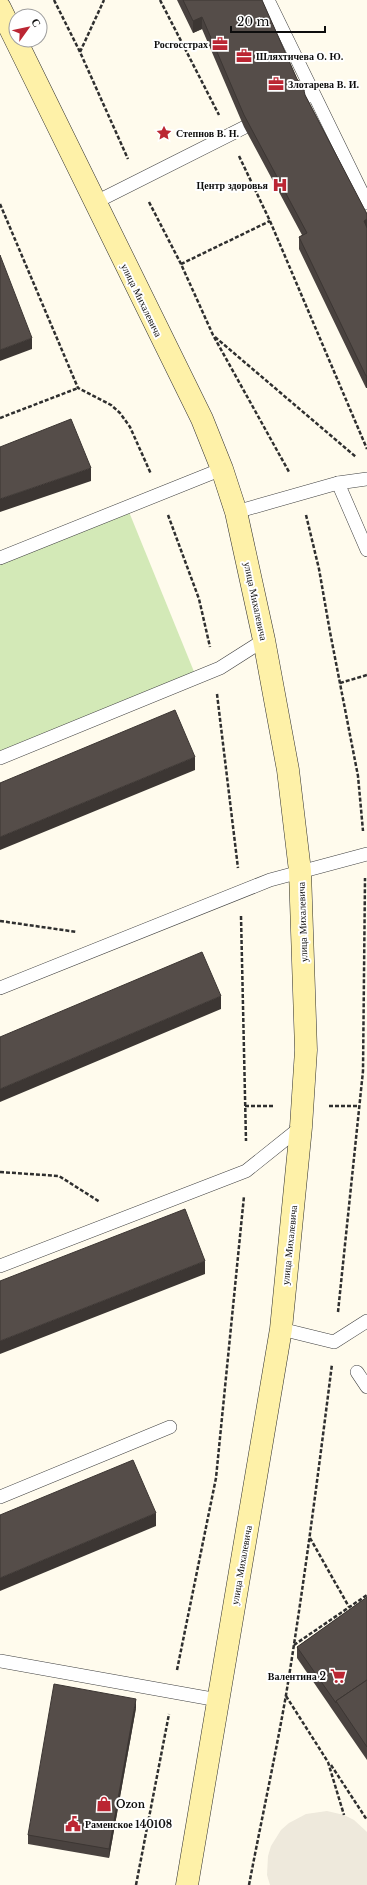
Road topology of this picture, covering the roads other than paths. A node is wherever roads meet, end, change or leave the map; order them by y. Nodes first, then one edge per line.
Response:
1 (268, 0) edge
2 (0, 8) edge
3 (313, 94) junction
4 (94, 203) junction
5 (367, 203) edge
6 (222, 469) junction
7 (367, 479) edge
8 (338, 483) junction
9 (236, 512) junction
10 (367, 550) edge
11 (0, 558) edge
12 (264, 640) junction
13 (0, 758) edge
14 (367, 854) edge
15 (300, 871) junction
16 (0, 988) edge
17 (301, 1127) junction
18 (0, 1266) edge
19 (367, 1321) edge
20 (281, 1330) junction
21 (357, 1372) dead end
22 (367, 1387) edge
23 (170, 1427) dead end
24 (0, 1497) edge
25 (0, 1661) edge
26 (218, 1700) junction
27 (187, 1885) edge

1 - 3 lane
2 - 4 main road, улица Михалевича
3 - 4 lane
3 - 5 lane
4 - 6 main road, улица Михалевича
6 - 9 main road, улица Михалевича
6 - 11 lane
7 - 8 lane
8 - 9 lane
8 - 10 lane
9 - 12 main road, улица Михалевича
12 - 13 lane
12 - 15 main road, улица Михалевича
14 - 15 lane
15 - 16 lane
15 - 17 main road, улица Михалевича
17 - 18 lane
17 - 20 main road, улица Михалевича
19 - 20 lane
20 - 26 main road, улица Михалевича
21 - 22 lane
23 - 24 lane
25 - 26 lane
26 - 27 main road, улица Михалевича

